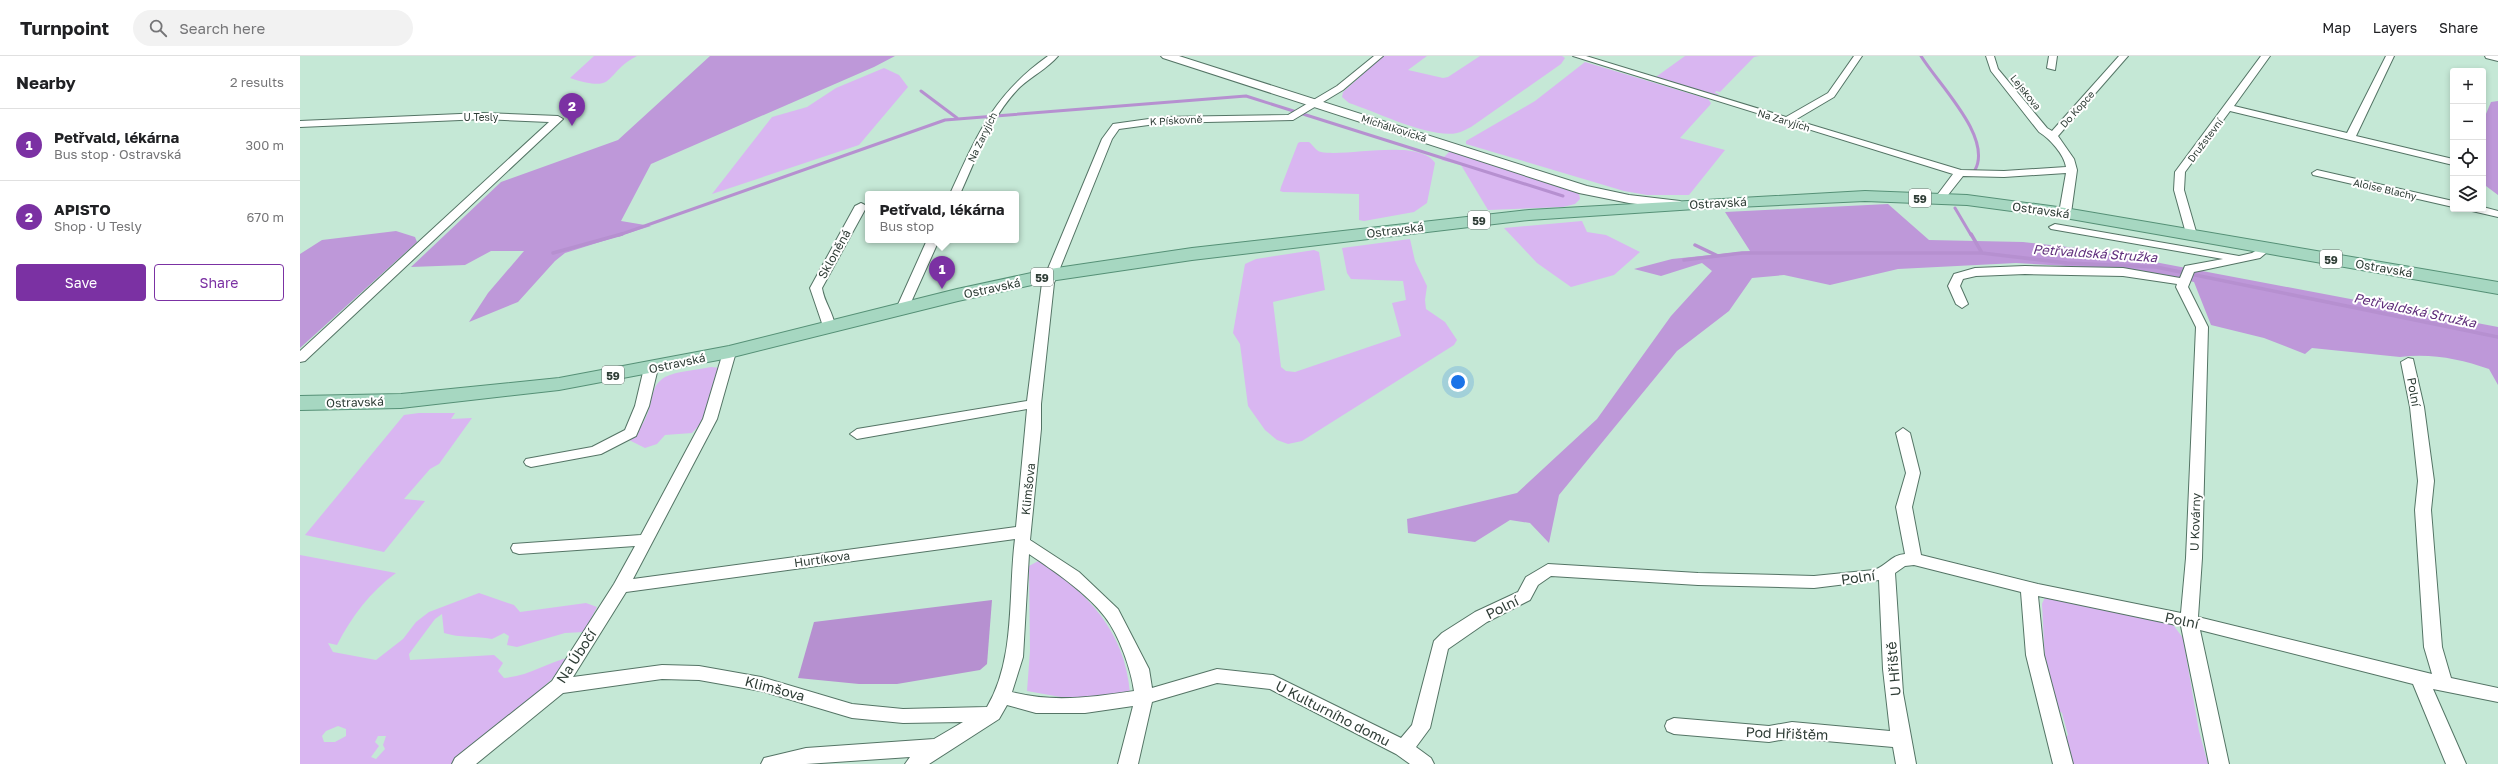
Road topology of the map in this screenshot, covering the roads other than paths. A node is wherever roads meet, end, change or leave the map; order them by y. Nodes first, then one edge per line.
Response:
1 (1054, 56) edge
2 (1167, 56) edge
3 (1379, 56) edge
4 (1577, 56) edge
5 (1858, 56) edge
6 (1990, 56) edge
7 (2053, 56) edge
8 (2122, 56) edge
9 (2266, 56) edge
10 (2390, 56) edge
11 (2489, 56) edge
12 (2498, 58) edge
13 (2052, 68) dead end
14 (1317, 103) junction
15 (2229, 108) junction
16 (1786, 121) junction
17 (300, 124) edge
18 (2053, 136) junction
19 (2350, 137) junction
20 (2450, 161) edge
21 (2072, 170) junction
22 (1960, 173) junction
23 (2317, 173) dead end
24 (957, 191) edge
25 (1940, 198) junction
26 (2450, 203) edge
27 (1602, 204) junction
28 (861, 206) dead end
29 (2486, 211) edge
30 (2498, 214) edge
31 (2060, 220) junction
32 (2191, 235) junction
33 (932, 243) edge
34 (2266, 248) junction
35 (2244, 258) junction
36 (1050, 275) junction
37 (2184, 282) junction
38 (2498, 288) edge
39 (1962, 304) dead end
40 (902, 309) junction
41 (829, 326) junction
42 (729, 352) junction
43 (300, 358) edge
44 (2408, 362) dead end
45 (651, 368) junction
46 (300, 403) edge
47 (1034, 404) junction
48 (1903, 433) dead end
49 (857, 434) dead end
50 (531, 462) dead end
51 (1023, 537) junction
52 (644, 540) junction
53 (519, 548) dead end
54 (1914, 559) junction
55 (1887, 572) junction
56 (621, 586) junction
57 (2029, 588) junction
58 (2189, 621) junction
59 (2420, 679) junction
60 (2444, 684) junction
61 (558, 686) junction
62 (2498, 695) edge
63 (1002, 697) junction
64 (1144, 697) junction
65 (992, 714) junction
66 (1674, 726) dead end
67 (1900, 740) junction
68 (938, 747) junction
69 (1403, 748) junction
70 (462, 764) edge
71 (770, 764) edge
72 (915, 764) edge
73 (1128, 764) edge
74 (1424, 764) edge
75 (1906, 764) edge
76 (2063, 764) edge
77 (2218, 764) edge
78 (2456, 764) edge

1 - 24 street, Na Zaryjích
2 - 14 street, Michálkovická
3 - 14 street, K Pískovně
4 - 16 street, Na Zaryjích
5 - 16 street
6 - 18 street, Lejskova
7 - 13 street
8 - 18 street, Do Kopce
9 - 15 street, Družstevní
10 - 19 street
11 - 12 street
14 - 27 street, Michálkovická
14 - 36 street, K Pískovně
15 - 19 street
15 - 32 street, Družstevní
16 - 22 street, Na Zaryjích
17 - 43 street, U Tesly
18 - 21 street, Do Kopce
19 - 20 street
21 - 22 street, Na Zaryjích
21 - 31 street
22 - 25 street
23 - 26 street, Aloise Blachy
25 - 27 main road, Ostravská / 59
25 - 31 main road, Ostravská / 59
27 - 36 main road, Ostravská / 59
28 - 41 street, Skloněná
29 - 30 street
31 - 32 main road, Ostravská / 59
31 - 35 street
32 - 34 main road, Ostravská / 59
33 - 40 street
34 - 35 street
34 - 38 main road, Ostravská / 59
35 - 37 street
36 - 40 main road, Ostravská / 59
36 - 47 street, Klimšova
37 - 39 street
37 - 58 street, U Kovárny
40 - 41 main road, Ostravská / 59
41 - 42 main road, Ostravská / 59
42 - 45 main road, Ostravská / 59
42 - 52 street, Na Úbočí
44 - 60 street, Polní
45 - 46 main road, Ostravská / 59
45 - 50 street
47 - 49 street
47 - 51 street, Klimšova
48 - 54 street
51 - 56 street, Hurtíkova
51 - 63 street, Klimšova
51 - 64 street
52 - 53 street
52 - 56 street, Na Úbočí
54 - 55 street, Polní
54 - 57 street, Polní
55 - 67 street, U Hřiště
55 - 69 street, Polní
56 - 61 street, Na Úbočí
57 - 58 street, Polní
57 - 76 street
58 - 59 street, Polní
58 - 77 street, U Kovárny
59 - 60 street, Polní
59 - 78 street
60 - 62 street, Polní
61 - 65 street, Klimšova
61 - 70 street, Na Úbočí
63 - 64 street, U Kulturního domu
63 - 65 street, Klimšova
64 - 69 street, U Kulturního domu
64 - 73 street
65 - 68 street, Klimšova
66 - 67 street, Pod Hřištěm
67 - 75 street, U Hřiště
68 - 71 street, Klimšova
68 - 72 street, Klimšova
69 - 74 street, U Kulturního domu

